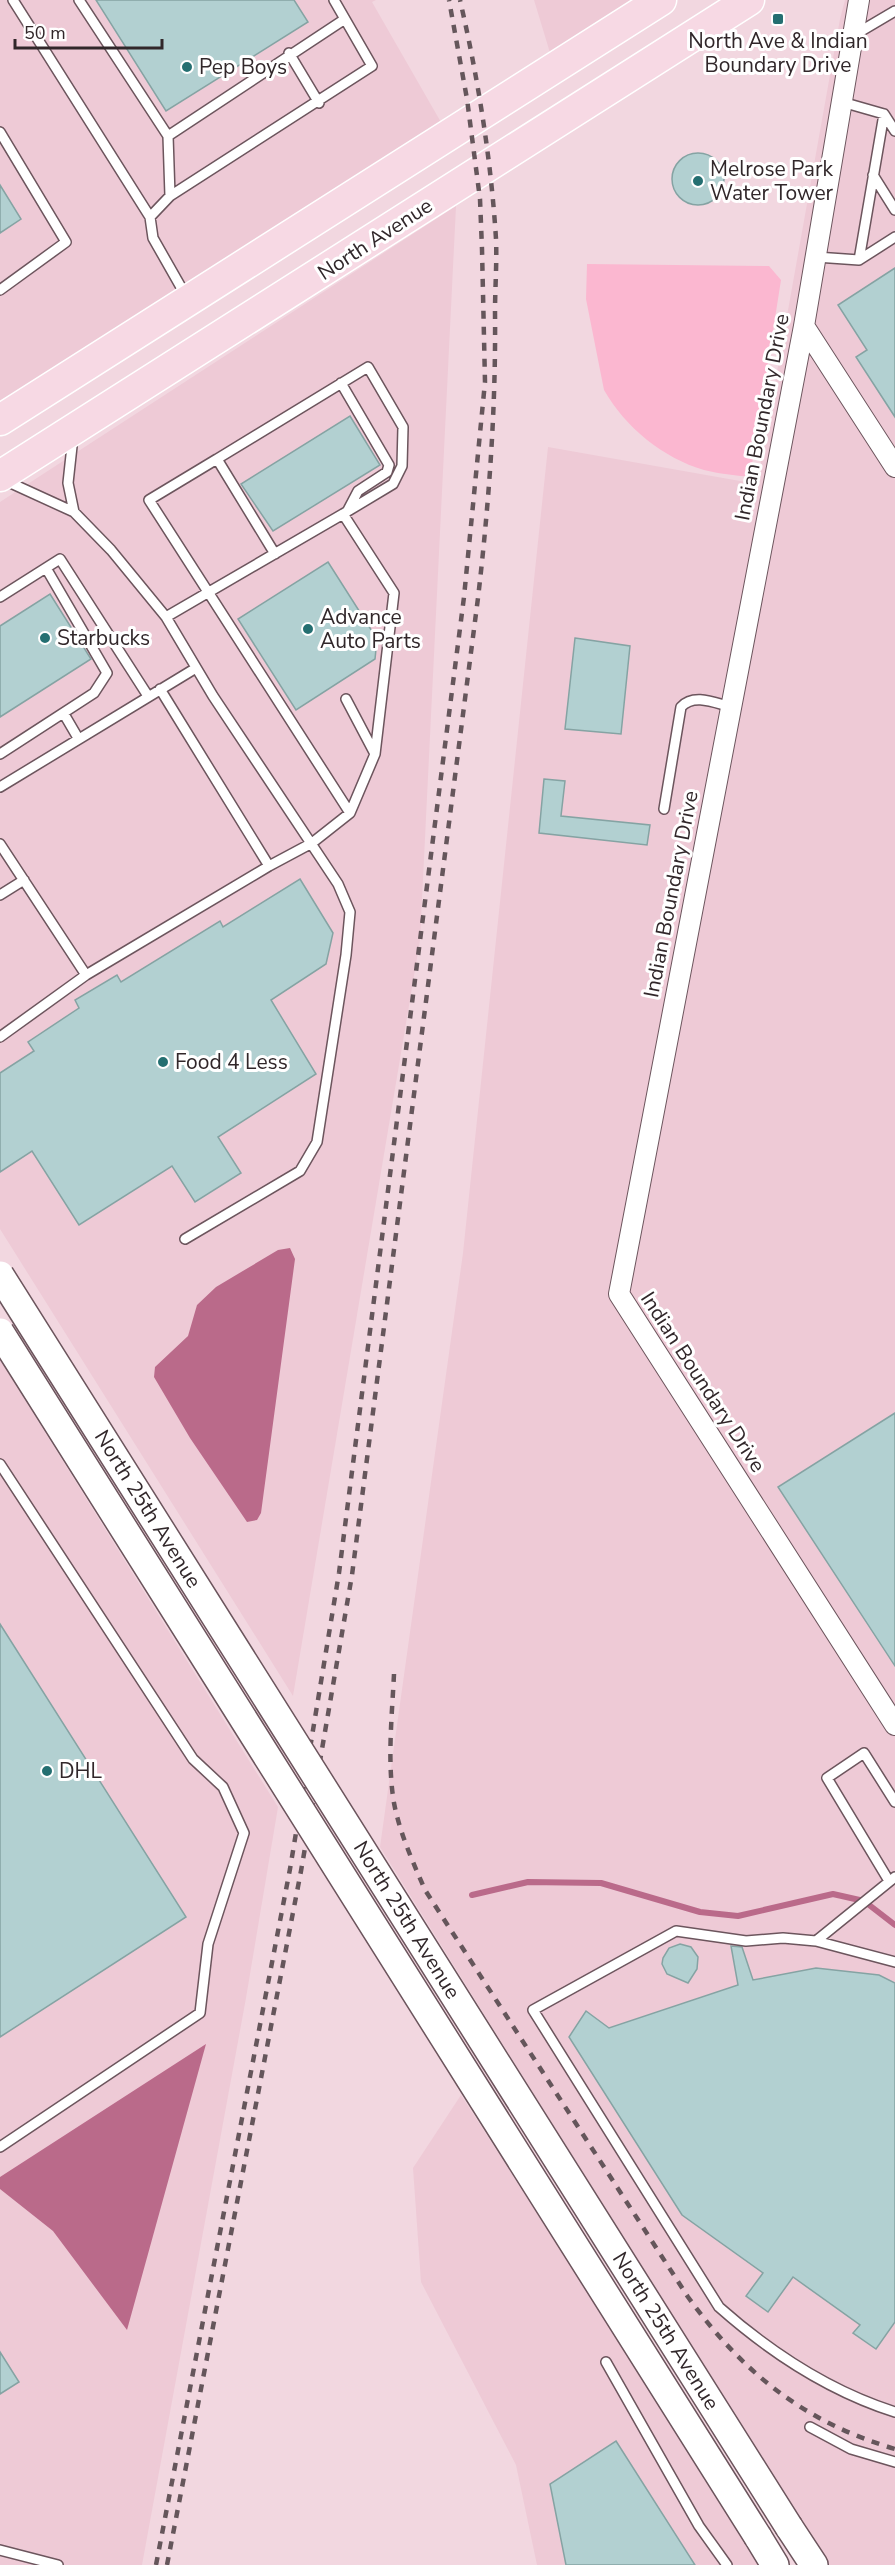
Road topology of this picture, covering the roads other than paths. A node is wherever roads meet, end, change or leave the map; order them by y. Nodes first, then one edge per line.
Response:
1 (13, 0) edge
2 (79, 0) edge
3 (334, 0) edge
4 (661, 0) edge
5 (749, 0) edge
6 (860, 0) edge
7 (895, 11) edge
8 (345, 18) junction
9 (853, 35) junction
10 (289, 53) junction
11 (842, 102) junction
12 (319, 103) junction
13 (884, 114) junction
14 (895, 131) edge
15 (0, 132) edge
16 (168, 136) junction
17 (873, 175) junction
18 (170, 196) junction
19 (895, 210) edge
20 (150, 217) junction
21 (895, 237) edge
22 (816, 257) junction
23 (859, 260) junction
24 (0, 290) edge
25 (188, 301) junction
26 (804, 326) junction
27 (341, 383) junction
28 (1, 417) edge
29 (74, 430) junction
30 (29, 458) junction
31 (217, 459) junction
32 (895, 466) edge
33 (0, 477) edge
34 (74, 512) junction
35 (345, 513) junction
36 (275, 555) junction
37 (46, 568) junction
38 (208, 593) junction
39 (0, 597) edge
40 (166, 617) junction
41 (196, 668) junction
42 (160, 689) junction
43 (148, 696) junction
44 (346, 699) dead end
45 (731, 707) junction
46 (64, 714) junction
47 (78, 738) junction
48 (0, 754) edge
49 (375, 754) junction
50 (0, 787) edge
51 (664, 808) dead end
52 (350, 813) junction
53 (312, 843) junction
54 (0, 844) edge
55 (269, 866) junction
56 (24, 880) junction
57 (0, 895) edge
58 (86, 975) junction
59 (0, 1037) edge
60 (185, 1239) dead end
61 (0, 1275) edge
62 (0, 1332) edge
63 (0, 1464) edge
64 (895, 1725) edge
65 (895, 1802) edge
66 (892, 1879) edge
67 (816, 1941) junction
68 (895, 1962) edge
69 (0, 2146) edge
70 (606, 2362) dead end
71 (895, 2412) edge
72 (810, 2427) dead end
73 (895, 2462) edge
74 (0, 2550) edge
75 (58, 2565) edge
76 (727, 2565) edge
77 (775, 2565) edge
78 (814, 2565) edge

1 - 20 lane
2 - 16 lane
3 - 8 lane
4 - 25 main road
5 - 29 main road, North Avenue
6 - 9 street, Indian Boundary Drive
7 - 9 lane
8 - 10 lane
8 - 12 lane
9 - 11 street, Indian Boundary Drive
10 - 12 lane
10 - 16 lane
11 - 13 lane
11 - 22 street, Indian Boundary Drive
12 - 18 lane
13 - 14 lane
13 - 17 lane
15 - 24 lane
16 - 18 lane
17 - 19 lane
17 - 23 lane
18 - 20 lane
20 - 25 lane
21 - 23 lane
22 - 23 lane
22 - 26 street, Indian Boundary Drive
25 - 28 main road
26 - 32 street
26 - 45 street, Indian Boundary Drive
27 - 31 lane
27 - 35 lane
27 - 35 lane
28 - 30 main road
29 - 30 main road, North Avenue
29 - 34 lane
30 - 33 main road, North Avenue
31 - 36 lane
31 - 38 lane
33 - 34 lane
34 - 40 lane
35 - 36 lane
35 - 49 lane
36 - 38 lane
37 - 39 lane
37 - 43 lane
37 - 46 lane
38 - 40 lane
38 - 52 lane
40 - 41 lane
41 - 42 lane
41 - 53 lane
42 - 43 lane
42 - 55 lane
43 - 47 lane
44 - 49 lane
45 - 51 lane
45 - 64 street, Indian Boundary Drive
46 - 47 lane
46 - 48 lane
47 - 50 lane
49 - 52 lane
52 - 53 lane
53 - 55 lane
53 - 60 lane
54 - 56 lane
55 - 58 lane
56 - 57 lane
56 - 58 lane
58 - 59 lane
61 - 78 main road, North 25th Avenue, bridge
62 - 77 main road, North 25th Avenue, bridge
63 - 69 lane
65 - 66 lane
66 - 67 lane
67 - 68 lane
67 - 71 lane
70 - 76 lane
72 - 73 lane
74 - 75 lane

